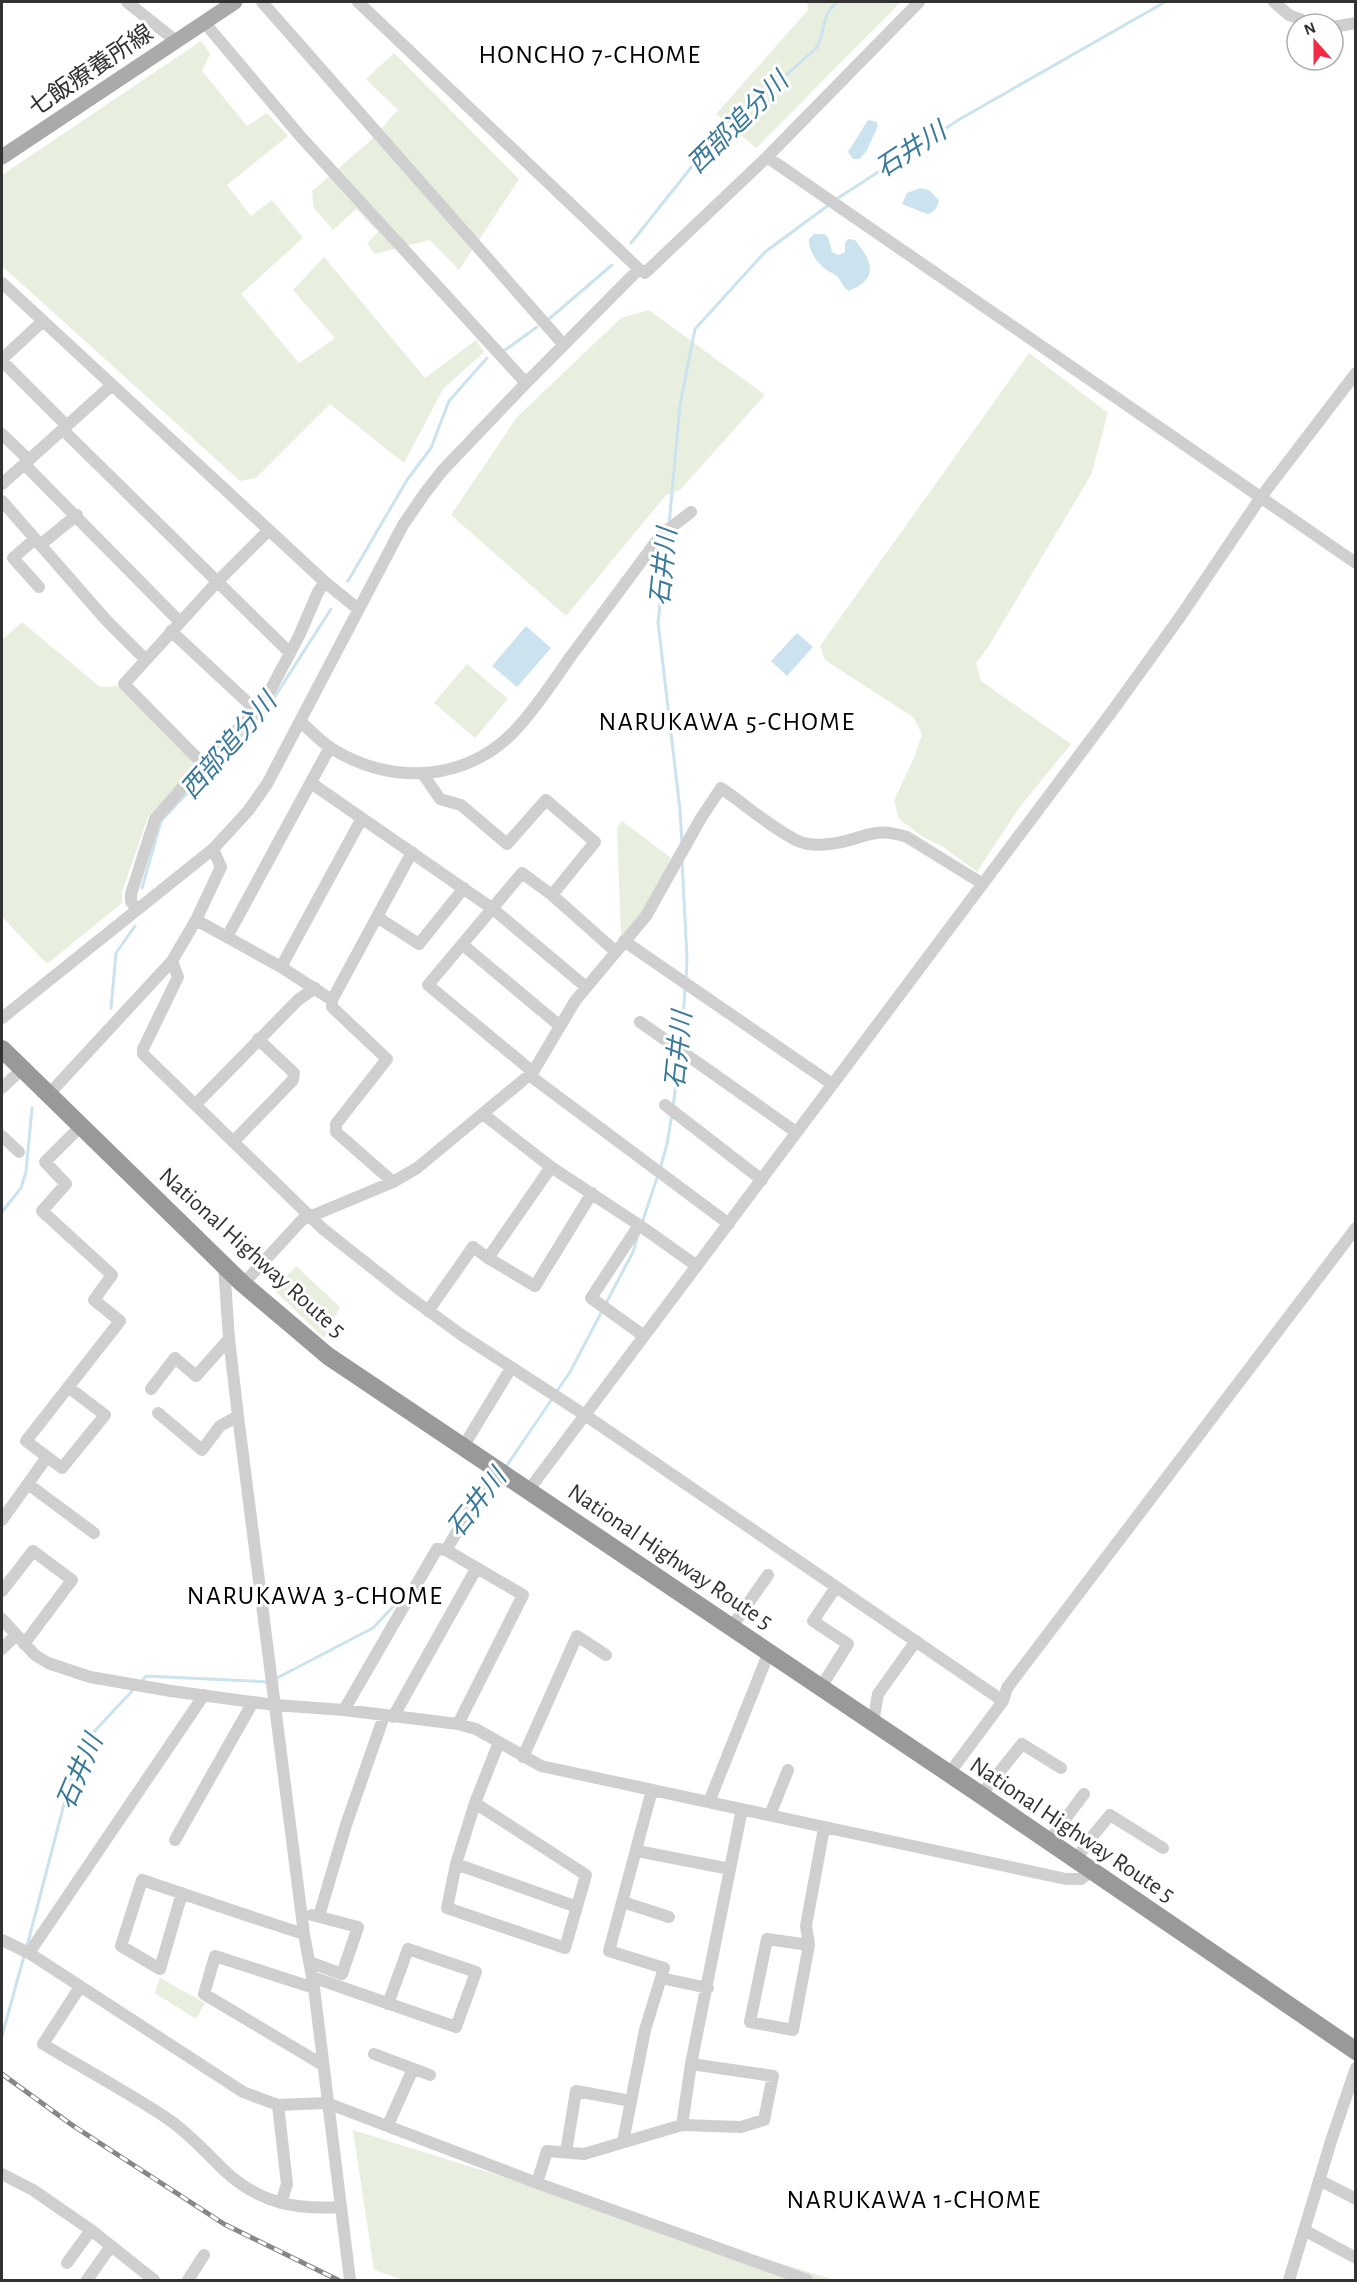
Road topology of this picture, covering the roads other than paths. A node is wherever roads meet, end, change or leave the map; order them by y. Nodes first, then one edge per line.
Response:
1 (127, 2) edge
2 (236, 2) edge
3 (262, 2) edge
4 (358, 2) edge
5 (919, 2) edge
6 (1274, 2) edge
7 (1286, 12) edge
8 (204, 22) junction
9 (176, 41) junction
10 (767, 157) junction
11 (2, 158) edge
12 (639, 268) junction
13 (2, 283) edge
14 (43, 321) junction
15 (563, 344) junction
16 (2, 360) edge
17 (1356, 372) edge
18 (525, 383) junction
19 (112, 385) junction
20 (65, 428) junction
21 (2, 434) edge
22 (26, 462) junction
23 (2, 484) edge
24 (1261, 496) junction
25 (2, 501) edge
26 (691, 512) dead end
27 (77, 516) junction
28 (269, 530) junction
29 (38, 542) junction
30 (1356, 563) edge
31 (217, 582) junction
32 (325, 582) junction
33 (39, 587) dead end
34 (358, 609) junction
35 (180, 622) junction
36 (171, 632) junction
37 (290, 652) junction
38 (146, 659) junction
39 (256, 711) junction
40 (300, 722) junction
41 (330, 747) junction
42 (203, 764) junction
43 (423, 774) junction
44 (311, 783) junction
45 (362, 818) junction
46 (213, 849) junction
47 (412, 852) junction
48 (983, 884) junction
49 (464, 888) junction
50 (552, 895) junction
51 (136, 909) junction
52 (493, 909) junction
53 (377, 917) junction
54 (196, 920) junction
55 (227, 937) junction
56 (624, 940) junction
57 (463, 945) junction
58 (615, 951) junction
59 (172, 961) junction
60 (281, 967) junction
61 (586, 987) junction
62 (315, 988) junction
63 (332, 1000) junction
64 (2, 1018) edge
65 (640, 1022) dead end
66 (561, 1026) junction
67 (258, 1039) junction
68 (2, 1049) edge
69 (22, 1069) junction
70 (531, 1073) junction
71 (832, 1084) junction
72 (2, 1088) edge
73 (49, 1094) junction
74 (196, 1104) junction
75 (665, 1105) dead end
76 (483, 1114) junction
77 (81, 1126) junction
78 (796, 1132) junction
79 (2, 1136) edge
80 (233, 1142) junction
81 (19, 1152) dead end
82 (551, 1167) junction
83 (762, 1180) junction
84 (393, 1182) junction
85 (592, 1193) junction
86 (309, 1215) junction
87 (729, 1224) junction
88 (639, 1225) junction
89 (1356, 1228) edge
90 (488, 1258) junction
91 (224, 1265) junction
92 (697, 1266) junction
93 (243, 1284) junction
94 (428, 1311) junction
95 (644, 1336) junction
96 (229, 1339) junction
97 (511, 1368) junction
98 (68, 1387) junction
99 (151, 1389) dead end
100 (158, 1413) dead end
101 (585, 1415) junction
102 (238, 1416) junction
103 (462, 1447) junction
104 (47, 1457) junction
105 (495, 1469) junction
106 (28, 1484) junction
107 (528, 1491) junction
108 (2, 1520) edge
109 (94, 1533) dead end
110 (446, 1550) junction
111 (476, 1569) junction
112 (768, 1575) dead end
113 (836, 1587) junction
114 (2, 1591) edge
115 (2, 1619) edge
116 (731, 1628) junction
117 (20, 1639) junction
118 (916, 1641) junction
119 (2, 1649) edge
120 (770, 1652) junction
121 (606, 1655) dead end
122 (821, 1688) junction
123 (204, 1695) junction
124 (1003, 1701) junction
125 (253, 1702) junction
126 (275, 1705) junction
127 (344, 1710) junction
128 (389, 1716) junction
129 (873, 1723) junction
130 (458, 1724) junction
131 (499, 1742) junction
132 (523, 1757) junction
133 (1060, 1768) dead end
134 (788, 1770) dead end
135 (948, 1775) junction
136 (652, 1790) junction
137 (1084, 1794) dead end
138 (981, 1795) junction
139 (709, 1802) junction
140 (475, 1803) junction
141 (742, 1809) junction
142 (770, 1815) junction
143 (824, 1828) junction
144 (175, 1840) dead end
145 (1048, 1842) junction
146 (1163, 1848) dead end
147 (637, 1851) junction
148 (456, 1864) junction
149 (1084, 1866) junction
150 (730, 1869) junction
151 (182, 1893) junction
152 (623, 1902) junction
153 (577, 1907) junction
154 (303, 1914) junction
155 (319, 1916) junction
156 (669, 1917) dead end
157 (304, 1934) junction
158 (2, 1940) edge
159 (809, 1945) junction
160 (29, 1953) junction
161 (309, 1962) junction
162 (662, 1978) junction
163 (313, 1982) junction
164 (80, 1987) junction
165 (708, 1988) junction
166 (388, 2004) junction
167 (1356, 2051) edge
168 (374, 2054) dead end
169 (691, 2064) junction
170 (323, 2065) junction
171 (1356, 2068) edge
172 (412, 2069) junction
173 (430, 2075) dead end
174 (631, 2101) junction
175 (327, 2103) junction
176 (278, 2104) junction
177 (388, 2125) junction
178 (682, 2125) junction
179 (623, 2142) junction
180 (566, 2152) junction
181 (2, 2174) edge
182 (1319, 2180) junction
183 (537, 2183) junction
184 (1356, 2199) edge
185 (282, 2202) junction
186 (340, 2207) junction
187 (91, 2230) junction
188 (1304, 2230) junction
189 (111, 2246) junction
190 (204, 2255) dead end
191 (1356, 2259) edge
192 (67, 2263) dead end
193 (87, 2280) edge
194 (154, 2280) edge
195 (188, 2280) edge
196 (350, 2280) edge
197 (807, 2280) edge
198 (1289, 2280) edge

1 - 9 street
2 - 8 main road, 七飯療養所線
3 - 15 street
4 - 12 street
5 - 10 street
6 - 7 street
8 - 9 main road, 七飯療養所線
8 - 18 street
9 - 11 main road, 七飯療養所線
10 - 12 street
10 - 24 street
12 - 15 street
13 - 14 street
14 - 16 street
14 - 19 street
15 - 18 street
16 - 20 street
17 - 24 street
18 - 34 street
19 - 20 street
19 - 28 street
20 - 22 street
20 - 31 street
21 - 22 street
22 - 23 street
22 - 27 street
24 - 30 street
24 - 48 street
25 - 29 street
26 - 43 street
27 - 29 street
27 - 35 street
28 - 31 street
28 - 32 street
29 - 33 street
29 - 38 street
31 - 35 street
31 - 37 street
32 - 34 street
32 - 37 street
34 - 40 street
35 - 36 street
36 - 38 street
36 - 39 street
37 - 39 street
38 - 42 street
39 - 42 street
40 - 41 street
40 - 46 street
41 - 43 street
41 - 44 street
42 - 51 street
43 - 50 street
44 - 45 street
44 - 55 street
45 - 47 street
45 - 60 street
46 - 51 street
46 - 54 street
47 - 49 street
47 - 53 street
48 - 56 street
48 - 71 street
49 - 52 street
49 - 53 street
50 - 52 street
50 - 58 street
51 - 64 street
52 - 57 street
52 - 61 street
53 - 63 street
54 - 55 street
54 - 59 street
55 - 60 street
56 - 58 street
56 - 71 street
57 - 66 street
57 - 70 street
58 - 61 street
59 - 73 street
59 - 74 street
60 - 62 street
61 - 66 street
62 - 63 street
62 - 67 street
63 - 84 street
65 - 78 street
66 - 70 street
67 - 74 street
67 - 80 street
68 - 69 highway, National Highway Route 5
69 - 72 street
69 - 73 highway, National Highway Route 5
70 - 76 street
70 - 87 street
71 - 78 street
73 - 77 highway, National Highway Route 5
74 - 80 street
75 - 83 street
76 - 82 street
76 - 84 street
77 - 91 highway, National Highway Route 5
77 - 98 street
78 - 83 street
79 - 81 street
80 - 86 street
82 - 85 street
82 - 90 street
83 - 87 street
84 - 86 street
85 - 88 street
85 - 90 street
86 - 93 street
86 - 94 street
87 - 92 street
88 - 92 street
88 - 95 street
89 - 124 street
90 - 94 street
91 - 93 highway, National Highway Route 5
91 - 96 street
92 - 95 street
93 - 103 highway, National Highway Route 5
94 - 97 street
95 - 101 street
96 - 99 street
96 - 102 street
97 - 101 street
97 - 103 street
98 - 104 street
98 - 104 street
100 - 102 street
101 - 107 street
101 - 113 street
102 - 126 street
103 - 105 highway, National Highway Route 5
104 - 106 street
105 - 107 highway, National Highway Route 5
105 - 110 street
106 - 108 street
106 - 109 street
107 - 116 highway, National Highway Route 5
110 - 111 street
110 - 127 street
111 - 128 street
111 - 130 street
112 - 116 street
113 - 118 street
113 - 122 street
114 - 117 street
115 - 117 street
116 - 120 highway, National Highway Route 5
117 - 119 street
117 - 123 street
118 - 124 street
118 - 129 street
120 - 122 highway, National Highway Route 5
120 - 139 street
121 - 132 street
122 - 129 highway, National Highway Route 5
123 - 125 street
123 - 160 street
124 - 135 street
125 - 126 street
125 - 144 street
126 - 127 street
126 - 154 street
127 - 128 street
128 - 130 street
128 - 155 street
129 - 135 highway, National Highway Route 5
130 - 131 street
131 - 132 street
131 - 140 street
132 - 136 street
133 - 138 street
134 - 142 street
135 - 138 highway, National Highway Route 5
136 - 139 street
136 - 147 street
137 - 145 street
138 - 145 highway, National Highway Route 5
139 - 141 street
140 - 148 street
140 - 153 street
141 - 142 street
141 - 150 street
142 - 143 street
143 - 149 street
143 - 159 street
145 - 149 highway, National Highway Route 5
146 - 149 street
147 - 150 street
147 - 152 street
148 - 153 street
148 - 153 street
149 - 167 highway, National Highway Route 5
150 - 165 street
151 - 151 street
151 - 157 street
152 - 156 street
152 - 162 street
154 - 155 street
154 - 157 street
155 - 161 street
157 - 161 street
158 - 160 street
159 - 159 street
160 - 164 street
161 - 163 street
162 - 165 street
162 - 174 street
163 - 166 street
163 - 170 street
163 - 170 street
164 - 176 street
164 - 185 street
165 - 169 street
166 - 166 street
168 - 172 street
169 - 178 street
169 - 178 street
170 - 175 street
171 - 182 street
172 - 173 street
172 - 177 street
174 - 179 street
174 - 180 street
175 - 176 street
175 - 177 street
175 - 186 street
176 - 185 street
177 - 183 street
178 - 179 street
179 - 180 street
180 - 183 street
181 - 187 street
182 - 184 street
182 - 188 street
183 - 197 street
185 - 186 street
186 - 196 street
187 - 189 street
187 - 192 street
188 - 191 street
188 - 198 street
189 - 193 street
189 - 194 street
190 - 195 street

